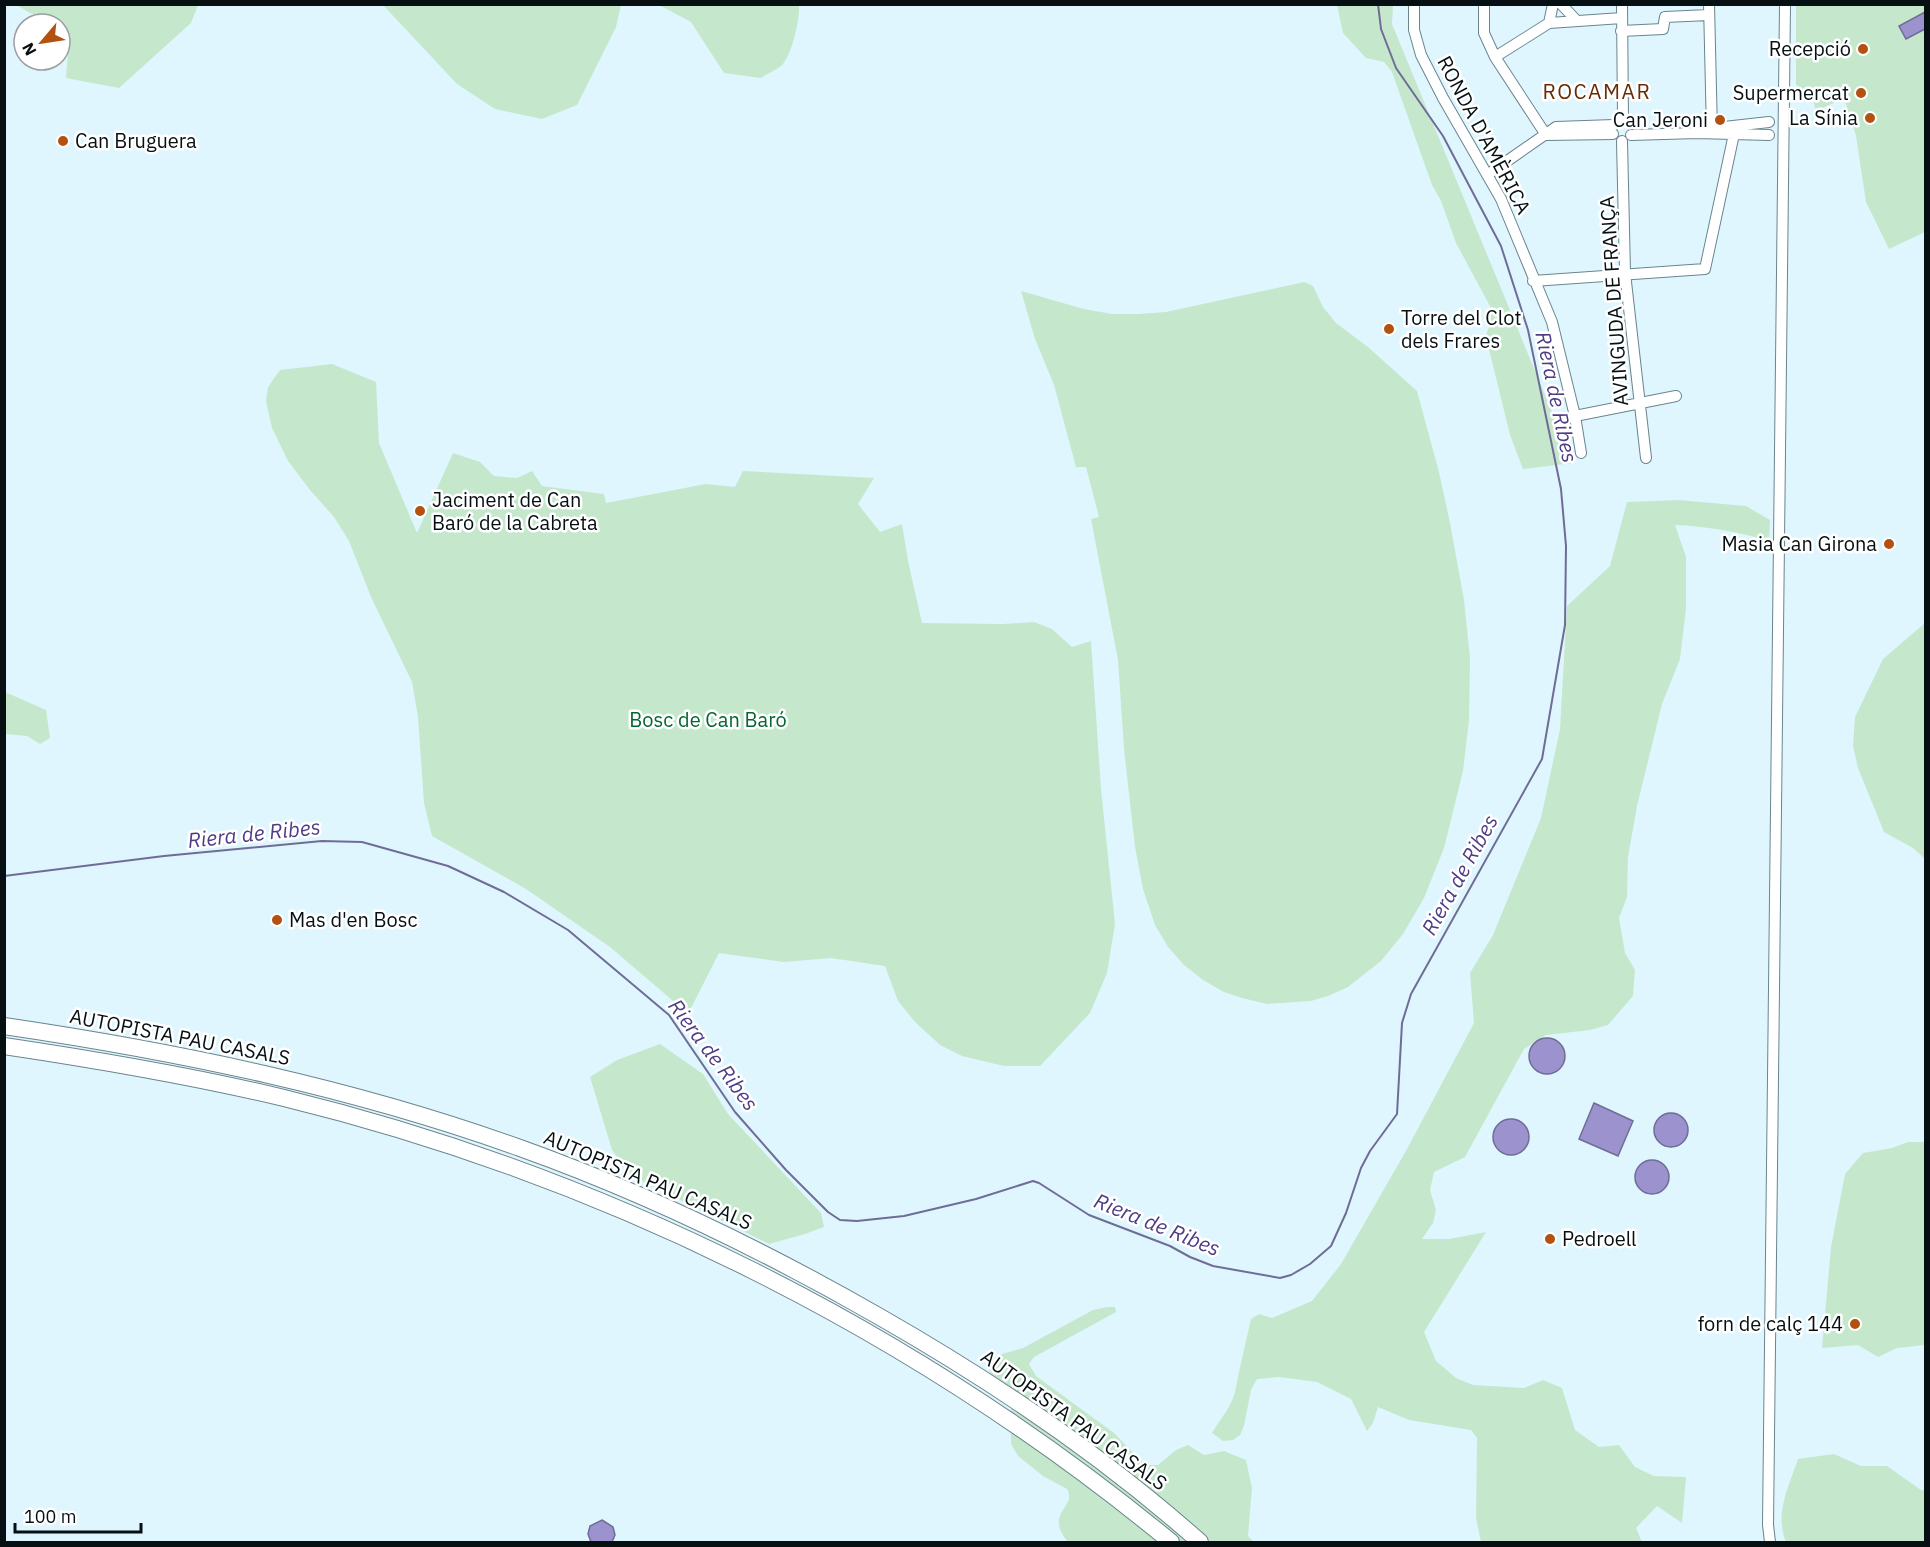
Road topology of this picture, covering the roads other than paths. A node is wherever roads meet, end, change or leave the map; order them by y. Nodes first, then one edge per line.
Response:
1 (1414, 4) edge
2 (1484, 4) edge
3 (1553, 4) edge
4 (1561, 4) edge
5 (1622, 4) edge
6 (1785, 4) edge
7 (1709, 10) edge
8 (1622, 18) junction
9 (1576, 21) junction
10 (1549, 23) junction
11 (1621, 31) junction
12 (1495, 57) junction
13 (1783, 109) junction
14 (1769, 122) junction
15 (1623, 131) junction
16 (1712, 131) junction
17 (1734, 134) junction
18 (1546, 135) junction
19 (1769, 135) junction
20 (1784, 146) junction
21 (1487, 175) junction
22 (1625, 273) junction
23 (1533, 281) junction
24 (1676, 396) dead end
25 (1639, 402) junction
26 (1575, 417) junction
27 (1581, 453) dead end
28 (1646, 458) dead end
29 (4, 1026) edge
30 (4, 1046) edge
31 (1163, 1510) junction
32 (1171, 1542) edge
33 (1200, 1542) edge
34 (1209, 1542) edge
35 (1770, 1542) edge

1 - 21 street, RONDA D'AMÈRICA
2 - 12 street
3 - 10 street
4 - 9 street
5 - 8 street, AVINGUDA DE FRANÇA
6 - 13 street
7 - 11 street
7 - 16 street
8 - 9 street
8 - 11 street, AVINGUDA DE FRANÇA
9 - 10 street
10 - 12 street
11 - 15 street, AVINGUDA DE FRANÇA
12 - 18 street
13 - 14 street
13 - 20 street
14 - 16 street
14 - 19 street
15 - 16 street
15 - 18 street
15 - 22 street, AVINGUDA DE FRANÇA
16 - 17 street
17 - 19 street
17 - 22 street
18 - 21 street
19 - 20 street
20 - 35 street
21 - 23 street, RONDA D'AMÈRICA
22 - 23 street
22 - 25 street, AVINGUDA DE FRANÇA
23 - 26 street, RONDA D'AMÈRICA
24 - 25 street
25 - 26 street
25 - 28 street, AVINGUDA DE FRANÇA
26 - 27 street, RONDA D'AMÈRICA
29 - 31 highway, AUTOPISTA PAU CASALS
30 - 32 highway, AUTOPISTA PAU CASALS
31 - 33 highway, AUTOPISTA PAU CASALS
31 - 34 highway

